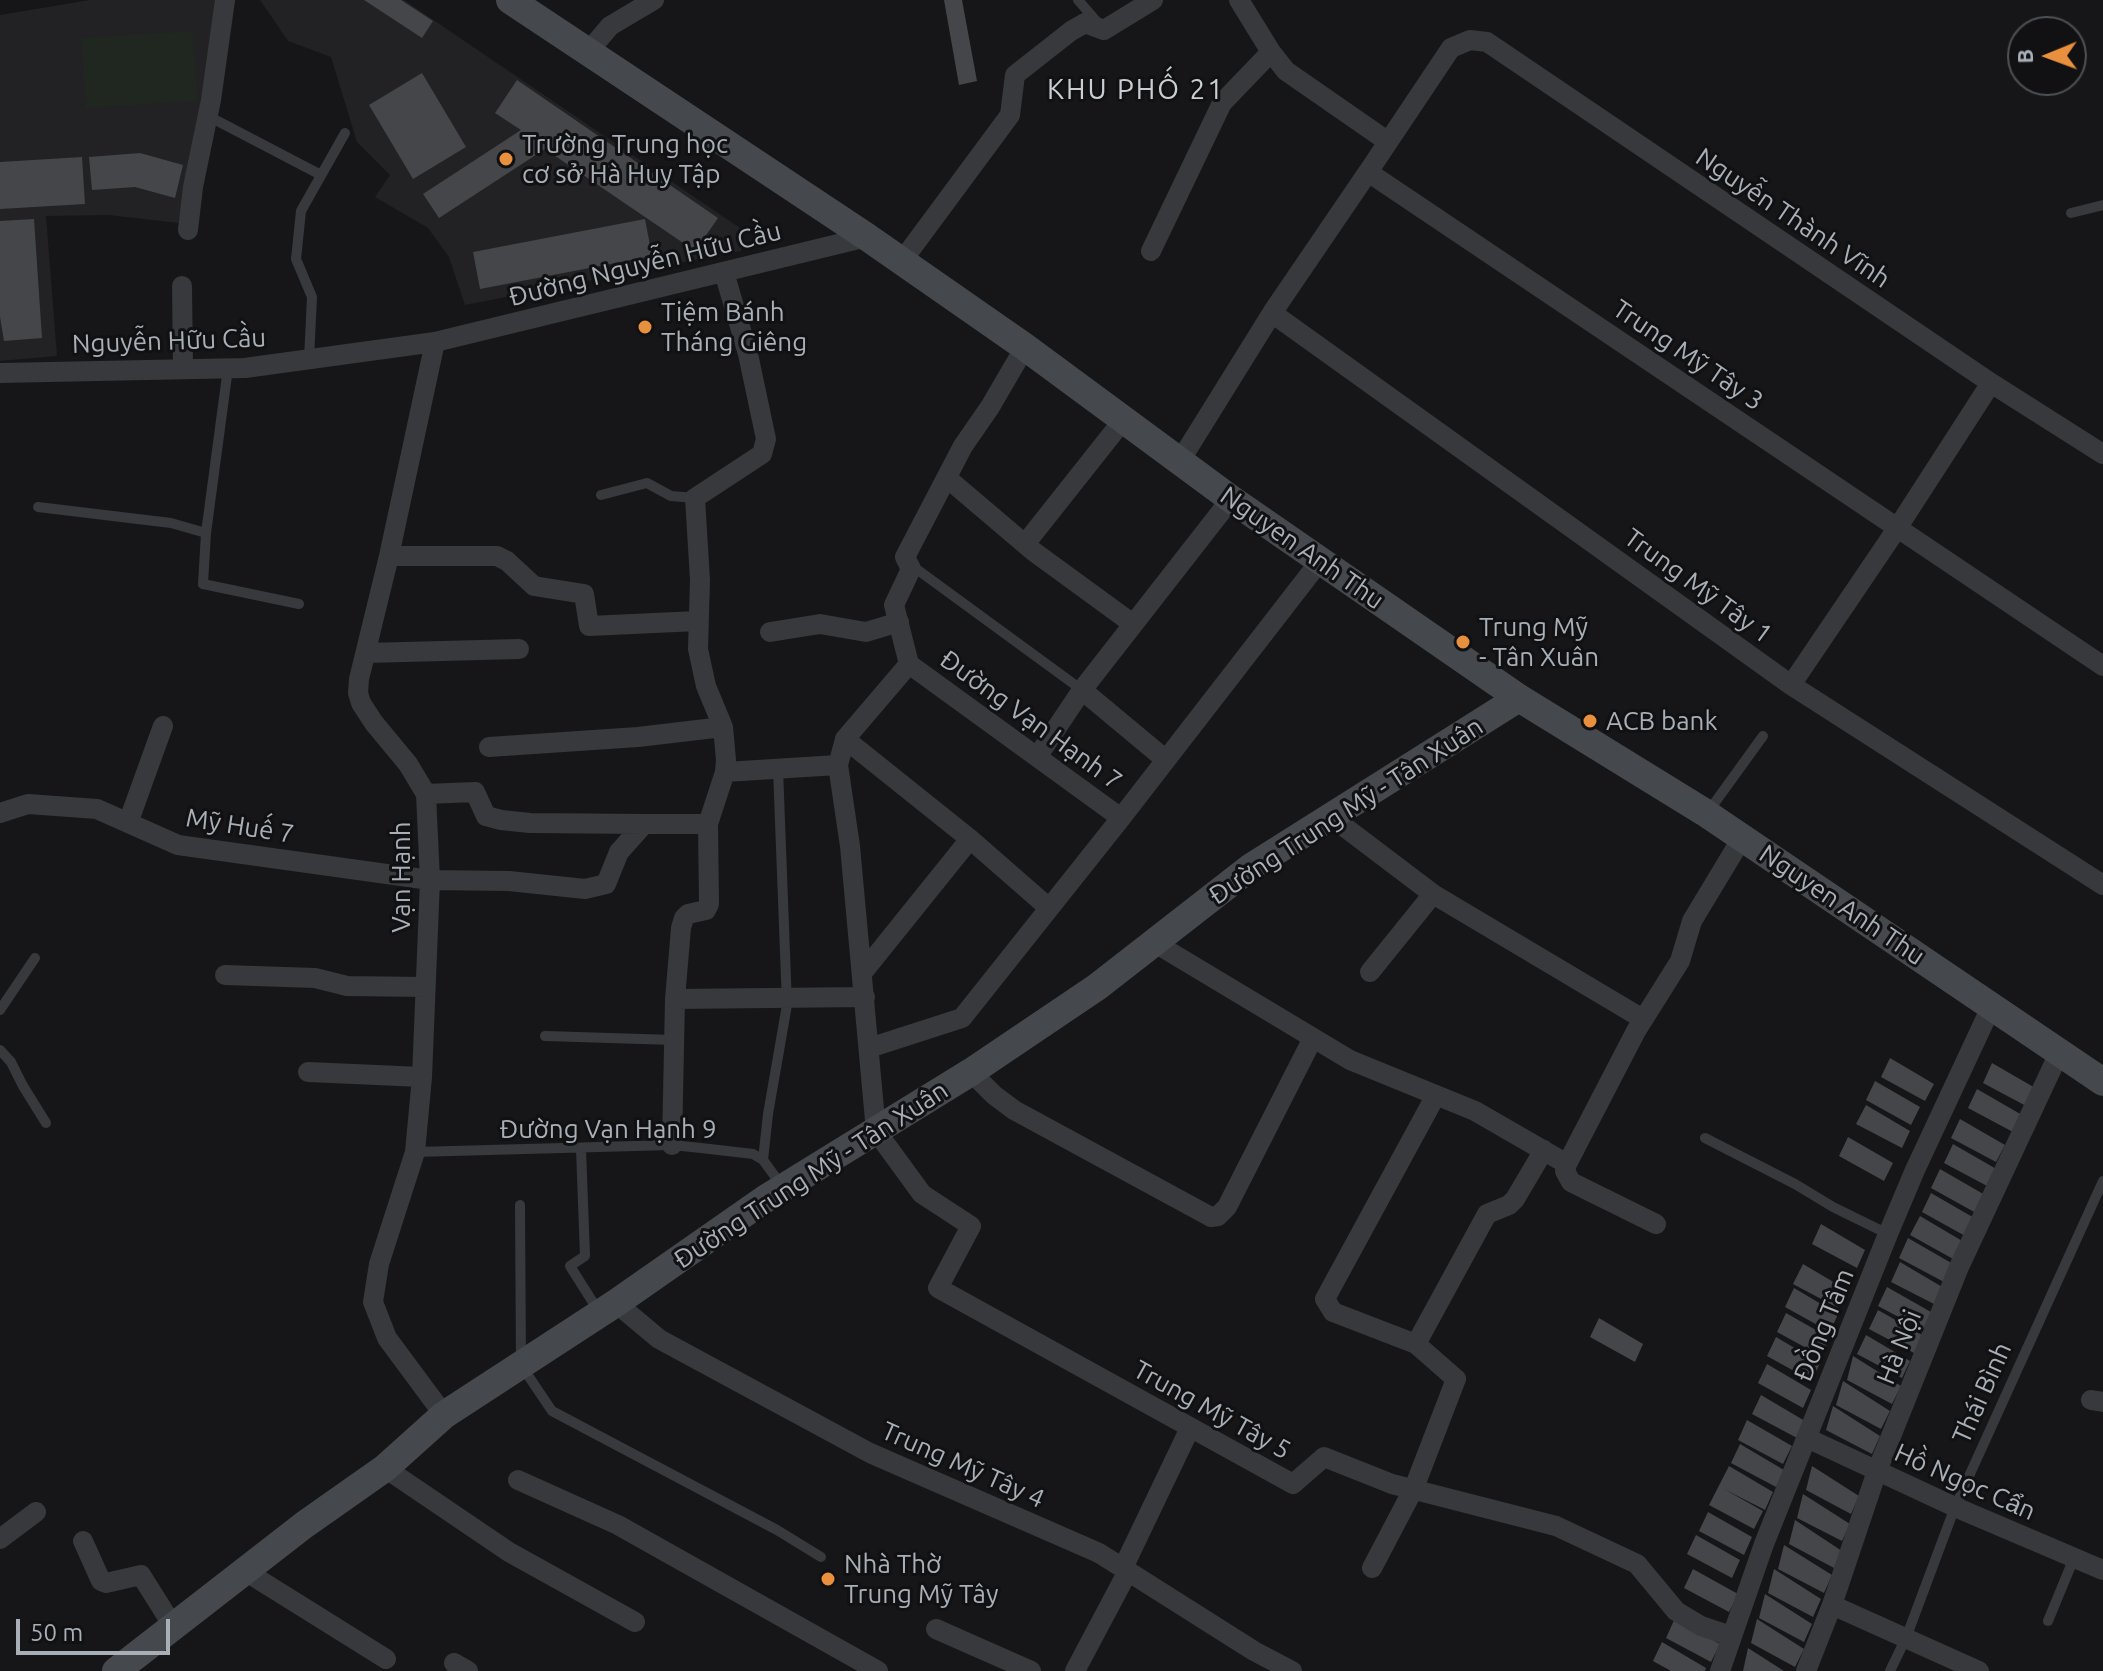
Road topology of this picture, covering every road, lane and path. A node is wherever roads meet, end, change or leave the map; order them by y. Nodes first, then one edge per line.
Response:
1 (225, 0) edge
2 (510, 0) edge
3 (654, 0) edge
4 (1078, 0) edge
5 (1153, 0) edge
6 (1239, 0) edge
7 (1104, 30) junction
8 (588, 52) junction
9 (1271, 52) junction
10 (208, 116) junction
11 (345, 133) dead end
12 (1387, 141) junction
13 (1368, 172) junction
14 (321, 175) junction
15 (2103, 205) edge
16 (2071, 213) dead end
17 (188, 230) dead end
18 (867, 237) junction
19 (1151, 251) dead end
20 (902, 261) junction
21 (724, 272) junction
22 (182, 286) dead end
23 (1272, 313) junction
24 (435, 342) junction
25 (1025, 347) junction
26 (309, 359) junction
27 (183, 368) junction
28 (228, 368) junction
29 (0, 373) edge
30 (1991, 383) junction
31 (1124, 419) junction
32 (2102, 453) edge
33 (1180, 461) junction
34 (947, 478) junction
35 (601, 495) dead end
36 (695, 498) junction
37 (1231, 499) junction
38 (38, 507) dead end
39 (1898, 527) junction
40 (206, 533) junction
41 (1025, 544) junction
42 (389, 556) junction
43 (1320, 561) junction
44 (911, 565) junction
45 (299, 604) dead end
46 (698, 621) junction
47 (899, 622) junction
48 (1133, 624) junction
49 (770, 632) dead end
50 (519, 649) dead end
51 (366, 653) junction
52 (909, 664) junction
53 (2103, 666) edge
54 (1791, 685) junction
55 (1082, 690) junction
56 (1519, 698) junction
57 (163, 726) dead end
58 (723, 727) junction
59 (1763, 736) dead end
60 (845, 739) junction
61 (489, 747) dead end
62 (1037, 757) junction
63 (1166, 760) junction
64 (838, 765) junction
65 (778, 769) junction
66 (725, 772) junction
67 (426, 794) junction
68 (0, 813) edge
69 (1706, 814) junction
70 (1330, 816) junction
71 (1121, 818) junction
72 (128, 823) junction
73 (644, 824) junction
74 (708, 824) junction
75 (1742, 838) junction
76 (970, 839) junction
77 (430, 880) junction
78 (2103, 885) edge
79 (1433, 894) junction
80 (1049, 908) junction
81 (1155, 943) junction
82 (35, 958) dead end
83 (863, 972) junction
84 (1370, 972) dead end
85 (225, 975) dead end
86 (425, 987) junction
87 (865, 997) junction
88 (675, 999) junction
89 (787, 999) junction
90 (1992, 1005) junction
91 (0, 1010) edge
92 (1643, 1019) junction
93 (545, 1036) dead end
94 (1313, 1038) junction
95 (674, 1040) junction
96 (869, 1048) junction
97 (0, 1050) edge
98 (2060, 1051) junction
99 (308, 1072) dead end
100 (971, 1072) junction
101 (422, 1077) junction
102 (2103, 1082) edge
103 (1436, 1095) junction
104 (46, 1123) dead end
105 (876, 1131) junction
106 (1705, 1138) dead end
107 (672, 1145) junction
108 (581, 1149) junction
109 (1544, 1150) junction
110 (415, 1152) junction
111 (763, 1160) junction
112 (1567, 1164) junction
113 (2103, 1181) edge
114 (784, 1188) junction
115 (520, 1205) dead end
116 (1656, 1224) dead end
117 (1888, 1234) junction
118 (608, 1308) junction
119 (1416, 1344) junction
120 (521, 1365) junction
121 (444, 1415) junction
122 (1190, 1428) junction
123 (1807, 1438) junction
124 (385, 1468) junction
125 (1877, 1471) junction
126 (518, 1480) dead end
127 (1414, 1488) junction
128 (1955, 1507) junction
129 (36, 1512) dead end
130 (0, 1539) edge
131 (83, 1541) dead end
132 (821, 1557) dead end
133 (2074, 1558) junction
134 (1372, 1568) dead end
135 (1125, 1570) junction
136 (2103, 1570) edge
137 (245, 1571) junction
138 (1832, 1605) junction
139 (2048, 1621) dead end
140 (635, 1622) dead end
141 (173, 1626) junction
142 (936, 1629) dead end
143 (1731, 1636) junction
144 (1906, 1638) junction
145 (386, 1659) dead end
146 (116, 1671) edge
147 (878, 1671) edge
148 (1031, 1671) edge
149 (1075, 1671) edge
150 (1292, 1671) edge
151 (1720, 1671) edge
152 (1806, 1671) edge
153 (1890, 1671) edge
154 (1979, 1671) edge

1 - 10 street
2 - 8 main road, Nguyen Anh Thu
3 - 8 street
4 - 7 lane
5 - 7 street
6 - 9 street
7 - 20 street
8 - 18 main road, Nguyen Anh Thu
9 - 12 street
9 - 19 street
10 - 14 lane
10 - 17 street
11 - 14 lane
12 - 13 street
12 - 30 street, Nguyễn Thành Vĩnh
13 - 23 street
13 - 39 street, Trung Mỹ Tây 3
14 - 26 lane
15 - 16 lane
18 - 20 main road, Nguyen Anh Thu
18 - 21 street, Đường Nguyễn Hữu Cầu
20 - 25 main road, Nguyen Anh Thu
21 - 24 street, Đường Nguyễn Hữu Cầu
21 - 36 street
22 - 27 street
23 - 33 street
23 - 54 street, Trung Mỹ Tây 1
24 - 26 street, Nguyễn Hữu Cầu
24 - 42 street, Vạn Hạnh
25 - 31 main road, Nguyen Anh Thu
25 - 34 street
26 - 28 street, Nguyễn Hữu Cầu
27 - 28 street, Nguyễn Hữu Cầu
27 - 29 street, Nguyễn Hữu Cầu
28 - 40 lane
30 - 32 street, Nguyễn Thành Vĩnh
30 - 39 street
31 - 33 main road, Nguyen Anh Thu
31 - 41 street
33 - 37 main road, Nguyen Anh Thu
34 - 41 street
34 - 44 street
35 - 36 lane
36 - 46 street
37 - 43 main road, Nguyen Anh Thu
37 - 48 street
38 - 40 lane
39 - 53 street, Trung Mỹ Tây 3
39 - 54 street
40 - 45 lane
41 - 48 street
42 - 46 street
42 - 51 street, Vạn Hạnh
43 - 56 main road, Nguyen Anh Thu
43 - 63 street
44 - 47 street
44 - 55 lane
46 - 58 street
47 - 49 street
47 - 52 street
48 - 55 street
50 - 51 street
51 - 67 street, Vạn Hạnh
52 - 60 street
52 - 62 street, Đường Vạn Hạnh 7
54 - 78 street, Trung Mỹ Tây 1
55 - 62 street
55 - 63 street
56 - 69 main road, Nguyen Anh Thu
56 - 70 main road, Đường Trung Mỹ - Tân Xuân
57 - 72 street
58 - 61 street
58 - 66 street
59 - 69 lane
60 - 64 street
60 - 76 street
62 - 71 street, Đường Vạn Hạnh 7
63 - 71 street
64 - 65 street
64 - 83 street
65 - 66 street
65 - 89 lane
66 - 74 street
67 - 73 street
67 - 77 street, Vạn Hạnh
68 - 72 street, Mỹ Huế 7
69 - 75 main road, Nguyen Anh Thu
70 - 79 street
70 - 81 main road, Đường Trung Mỹ - Tân Xuân
71 - 80 street
72 - 77 street, Mỹ Huế 7
73 - 74 street
73 - 77 street, Mỹ Huế 7
74 - 88 street
75 - 90 main road, Nguyen Anh Thu
75 - 92 street
76 - 80 street
76 - 83 street
77 - 86 street, Vạn Hạnh
79 - 84 street
79 - 92 street
80 - 96 street
81 - 94 street
81 - 100 main road, Đường Trung Mỹ - Tân Xuân
82 - 91 lane
83 - 87 street
85 - 86 street
86 - 101 street, Vạn Hạnh
87 - 89 street
87 - 96 street
88 - 89 street
88 - 95 street
89 - 111 lane
90 - 98 main road, Nguyen Anh Thu
90 - 117 street, Đồng Tâm
92 - 112 street
93 - 95 lane
94 - 100 street
94 - 103 street
95 - 107 street
96 - 105 street
97 - 104 lane
98 - 102 main road, Nguyen Anh Thu
98 - 125 street, Hà Nội
99 - 101 street
100 - 105 main road, Đường Trung Mỹ - Tân Xuân
101 - 110 street, Vạn Hạnh
103 - 109 street
103 - 119 street
105 - 114 main road, Đường Trung Mỹ - Tân Xuân
105 - 122 street, Trung Mỹ Tây 5
106 - 117 lane
107 - 108 lane, Đường Vạn Hạnh 9
107 - 111 lane, Đường Vạn Hạnh 9
108 - 110 lane, Đường Vạn Hạnh 9
108 - 118 lane
109 - 112 street
109 - 119 street
110 - 121 street, Vạn Hạnh
111 - 114 lane
112 - 116 street
113 - 128 lane, Thái Bình
114 - 118 main road, Đường Trung Mỹ - Tân Xuân
115 - 120 lane
117 - 123 street, Đồng Tâm
118 - 120 main road, Đường Trung Mỹ - Tân Xuân
118 - 135 street, Trung Mỹ Tây 4
119 - 127 street
120 - 121 main road, Đường Trung Mỹ - Tân Xuân
120 - 132 lane
121 - 124 main road, Đường Trung Mỹ - Tân Xuân
122 - 127 street, Trung Mỹ Tây 5
122 - 135 street
123 - 125 street, Hồ Ngọc Cẩn
123 - 143 street, Đồng Tâm
124 - 137 main road, Đường Trung Mỹ - Tân Xuân
124 - 140 street
125 - 128 street, Hồ Ngọc Cẩn
125 - 138 street, Hà Nội
126 - 147 street
127 - 134 street
127 - 143 street, Trung Mỹ Tây 5
128 - 133 street, Hồ Ngọc Cẩn
128 - 144 lane, Thái Bình
129 - 130 street
131 - 141 street
133 - 136 street, Hồ Ngọc Cẩn
133 - 139 lane
135 - 149 street
135 - 150 street, Trung Mỹ Tây 4
137 - 141 main road, Đường Trung Mỹ - Tân Xuân
137 - 145 street
138 - 144 street
138 - 152 street, Hà Nội
141 - 146 main road, Đường Trung Mỹ - Tân Xuân
142 - 148 street
143 - 151 street, Đồng Tâm
144 - 153 lane, Thái Bình
144 - 154 street

